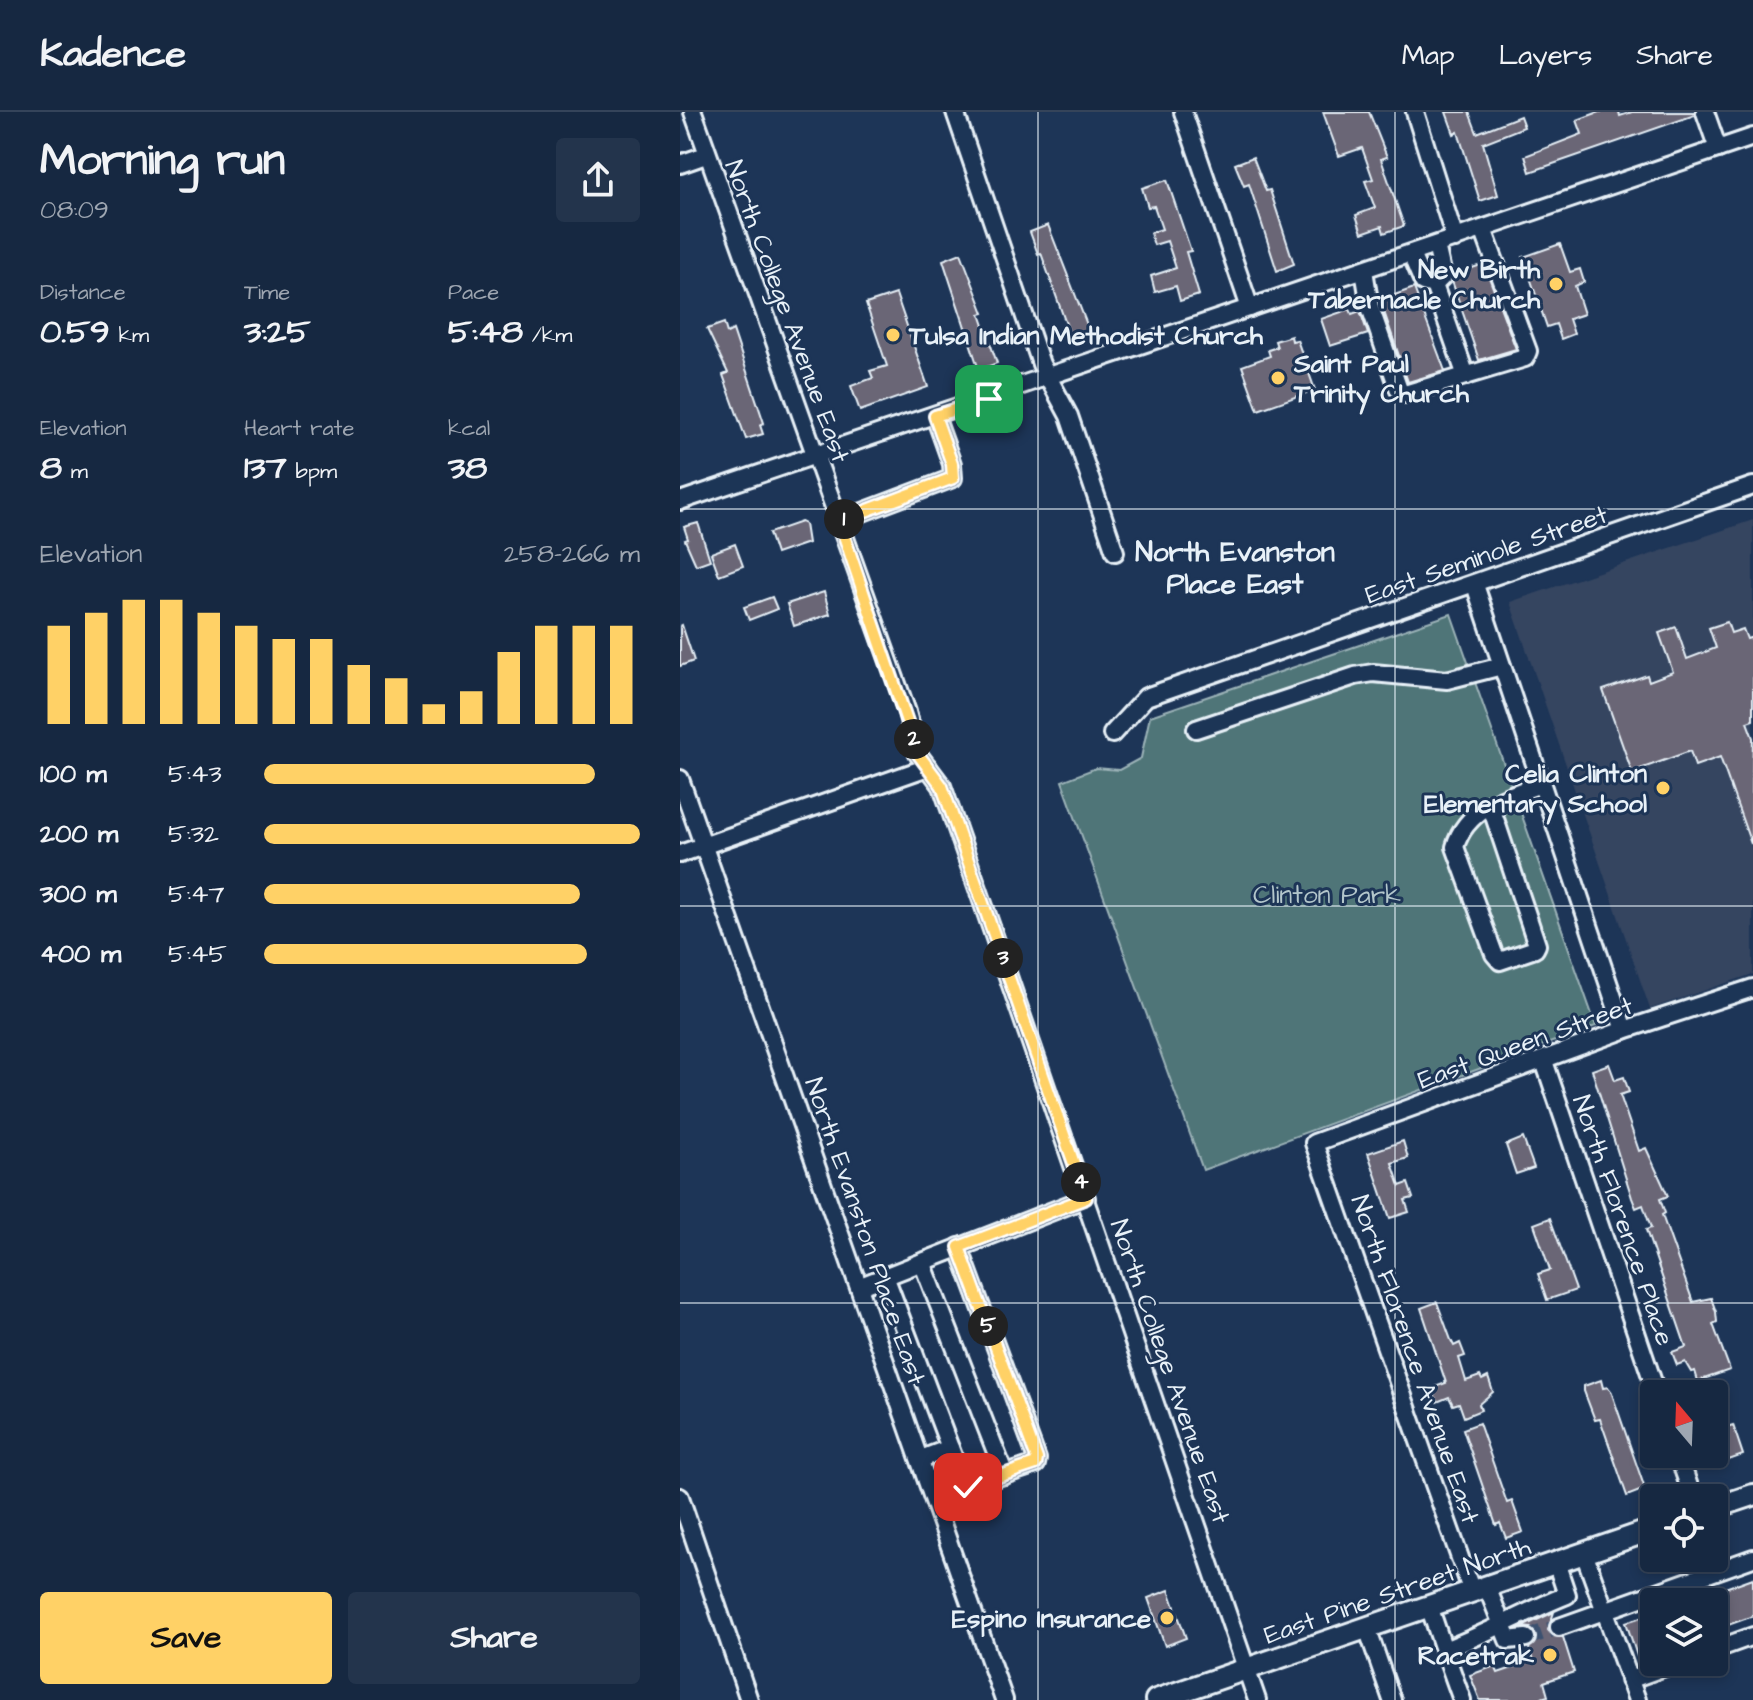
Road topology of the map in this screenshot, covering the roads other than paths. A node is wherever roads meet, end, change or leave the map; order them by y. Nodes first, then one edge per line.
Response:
1 (693, 112) edge
2 (955, 112) edge
3 (1183, 112) edge
4 (1415, 112) edge
5 (1705, 112) edge
6 (1753, 137) edge
7 (1718, 149) junction
8 (706, 155) junction
9 (680, 164) edge
10 (1483, 229) junction
11 (1455, 239) junction
12 (1436, 245) junction
13 (1411, 254) junction
14 (1364, 270) junction
15 (1434, 285) junction
16 (1250, 308) junction
17 (1466, 376) junction
18 (1049, 378) junction
19 (935, 416) junction
20 (815, 455) junction
21 (1753, 486) edge
22 (680, 501) edge
23 (839, 521) junction
24 (1115, 552) dead end
25 (1475, 585) junction
26 (1502, 666) junction
27 (1196, 729) dead end
28 (1112, 734) dead end
29 (928, 767) junction
30 (680, 779) edge
31 (1541, 784) junction
32 (1490, 804) junction
33 (704, 846) junction
34 (680, 854) edge
35 (1753, 988) edge
36 (1624, 1030) junction
37 (1544, 1061) junction
38 (1314, 1143) joint
39 (1086, 1198) junction
40 (959, 1247) junction
41 (922, 1262) junction
42 (885, 1276) junction
43 (861, 1286) junction
44 (1652, 1380) edge
45 (950, 1448) junction
46 (921, 1459) junction
47 (1005, 1475) junction
48 (1753, 1495) edge
49 (680, 1497) edge
50 (1728, 1503) edge
51 (1640, 1534) edge
52 (1584, 1553) junction
53 (1753, 1558) edge
54 (1556, 1562) junction
55 (1479, 1589) junction
56 (1567, 1595) junction
57 (1429, 1606) junction
58 (1605, 1612) junction
59 (1576, 1621) junction
60 (1500, 1627) junction
61 (1559, 1627) tunnel mouth
62 (1367, 1628) junction
63 (1753, 1636) edge
64 (1526, 1638) tunnel mouth
65 (1728, 1645) edge
66 (1444, 1650) junction
67 (1247, 1670) junction
68 (1640, 1676) edge
69 (1629, 1680) junction
70 (749, 1700) edge
71 (1004, 1700) edge
72 (1156, 1700) edge
73 (1257, 1700) edge
74 (1392, 1700) edge
75 (1462, 1700) edge
76 (1637, 1700) edge

1 - 8 street, North College Avenue East
2 - 18 street
3 - 16 street
4 - 11 street
5 - 7 street
6 - 7 street
7 - 10 street
8 - 9 street
8 - 20 street, North College Avenue East
10 - 11 street
10 - 17 street
11 - 12 street
12 - 13 street
12 - 15 street
13 - 14 street
13 - 15 street
14 - 16 street
14 - 17 street
15 - 17 street
16 - 18 street
18 - 19 street
18 - 24 street
19 - 20 street
19 - 23 street
20 - 22 street
20 - 23 street, North College Avenue East
21 - 25 street, East Seminole Street
23 - 29 street, North College Avenue East
25 - 26 street
25 - 28 street, East Seminole Street
26 - 27 street
26 - 31 street
29 - 33 street
29 - 39 street, North College Avenue East
30 - 33 street, North Evanston Place East
31 - 32 street
31 - 36 street
32 - 32 street
33 - 34 street
33 - 43 street, North Evanston Place East
35 - 36 street, East Queen Street
36 - 37 street, East Queen Street
37 - 38 street, East Queen Street
37 - 44 street, North Florence Place
38 - 55 street, North Florence Avenue East
39 - 40 street
39 - 67 street, North College Avenue East
40 - 41 street
40 - 47 street
41 - 42 street
41 - 47 street
42 - 43 street
42 - 45 street
43 - 46 street, North Evanston Place East
45 - 46 street
45 - 47 street
46 - 71 street, North Evanston Place East
48 - 50 main road
49 - 70 street
51 - 52 main road, East Pine Street North
52 - 54 main road, East Pine Street North
52 - 58 street
53 - 58 street
54 - 55 main road, East Pine Street North
54 - 56 street
55 - 57 main road, East Pine Street North
55 - 60 street, North Florence Avenue East
56 - 59 street
56 - 60 street
57 - 62 main road, East Pine Street North
57 - 66 street
58 - 59 street
58 - 69 street
59 - 61 street
60 - 64 street
60 - 66 street
62 - 67 main road, East Pine Street North
62 - 74 street
63 - 65 street
66 - 75 street
67 - 72 main road, East Pine Street North
67 - 73 street, North College Avenue East
68 - 69 street
69 - 76 street

